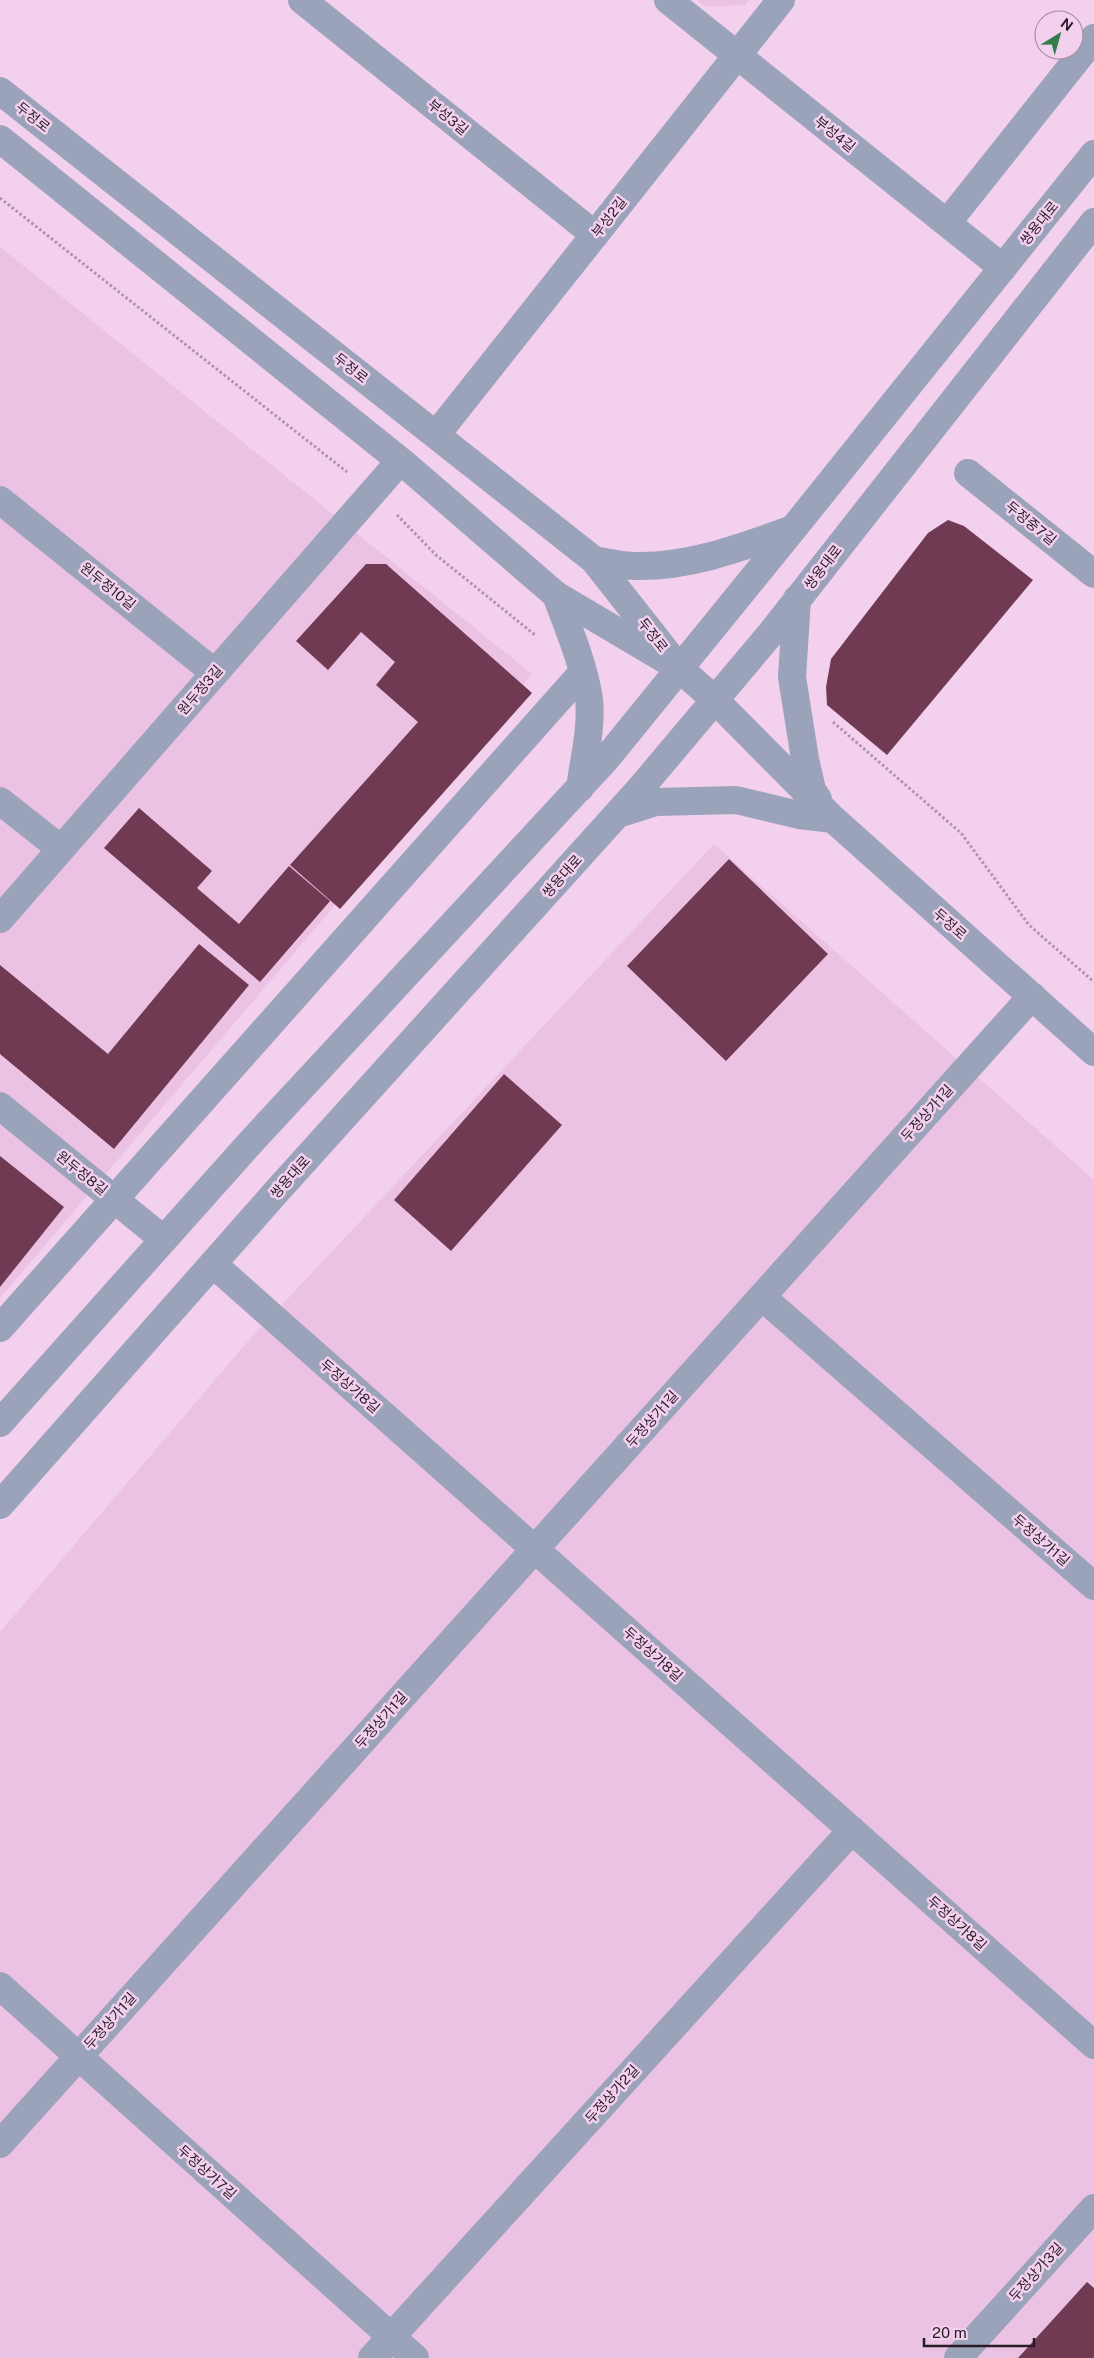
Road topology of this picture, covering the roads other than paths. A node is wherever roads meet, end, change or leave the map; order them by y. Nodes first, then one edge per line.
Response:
1 (302, 0) edge
2 (668, 0) edge
3 (781, 0) edge
4 (1094, 38) edge
5 (737, 55) junction
6 (0, 91) edge
7 (0, 140) edge
8 (1094, 154) edge
9 (1094, 222) edge
10 (946, 224) junction
11 (595, 235) junction
12 (1003, 268) junction
13 (436, 435) junction
14 (400, 461) junction
15 (968, 473) dead end
16 (0, 500) edge
17 (793, 529) junction
18 (594, 560) junction
19 (1094, 574) edge
20 (556, 595) junction
21 (798, 599) junction
22 (679, 668) junction
23 (215, 673) junction
24 (582, 673) junction
25 (715, 700) junction
26 (580, 788) junction
27 (0, 801) edge
28 (618, 814) junction
29 (833, 819) junction
30 (61, 849) junction
31 (0, 919) edge
32 (1032, 996) junction
33 (1094, 1052) edge
34 (0, 1106) edge
35 (113, 1198) junction
36 (164, 1239) junction
37 (213, 1264) junction
38 (762, 1297) junction
39 (0, 1328) edge
40 (0, 1423) edge
41 (0, 1505) edge
42 (534, 1549) junction
43 (1094, 1586) edge
44 (852, 1830) junction
45 (0, 1986) edge
46 (1094, 2045) edge
47 (78, 2057) junction
48 (0, 2144) edge
49 (1094, 2208) edge
50 (392, 2337) junction
51 (372, 2358) edge
52 (415, 2358) edge
53 (958, 2358) edge

1 - 11 street, 부성3길
2 - 5 street, 부성4길
3 - 5 street, 부성2길
4 - 10 street
5 - 10 street, 부성4길
5 - 11 street, 부성2길
6 - 13 street, 두정로
7 - 14 street, 두정로
8 - 12 street, 쌍용대로
9 - 21 street, 쌍용대로
10 - 12 street, 부성4길
11 - 13 street, 부성2길
12 - 17 street, 쌍용대로
13 - 18 street, 두정로
14 - 20 street, 두정로
14 - 23 street, 원두정3길
15 - 19 street, 두정중7길
16 - 23 street, 원두정10길
17 - 18 street
17 - 22 street, 쌍용대로
18 - 22 street, 두정로
20 - 22 street, 두정로
20 - 24 street
21 - 25 street, 쌍용대로
21 - 29 street
22 - 25 street, 두정로
22 - 26 street, 쌍용대로
23 - 30 street, 원두정3길
24 - 26 street
24 - 35 street
25 - 28 street, 쌍용대로
25 - 29 street, 두정로
26 - 36 street, 쌍용대로
27 - 30 street
28 - 29 street
28 - 37 street, 쌍용대로
29 - 32 street, 두정로
30 - 31 street, 원두정3길
32 - 33 street, 두정로
32 - 38 street, 두정상가1길
34 - 35 street, 원두정8길
35 - 36 street, 원두정8길
35 - 39 street
36 - 40 street, 쌍용대로
37 - 41 street, 쌍용대로
37 - 42 street, 두정상가8길
38 - 42 street, 두정상가1길
38 - 43 street, 두정상가1길
42 - 44 street, 두정상가8길
42 - 47 street, 두정상가1길
44 - 46 street, 두정상가8길
44 - 50 street, 두정상가2길
45 - 47 street, 두정상가7길
47 - 48 street, 두정상가1길
47 - 50 street, 두정상가7길
49 - 53 street, 두정상가3길
50 - 51 street, 두정상가2길
50 - 52 street, 두정상가7길

